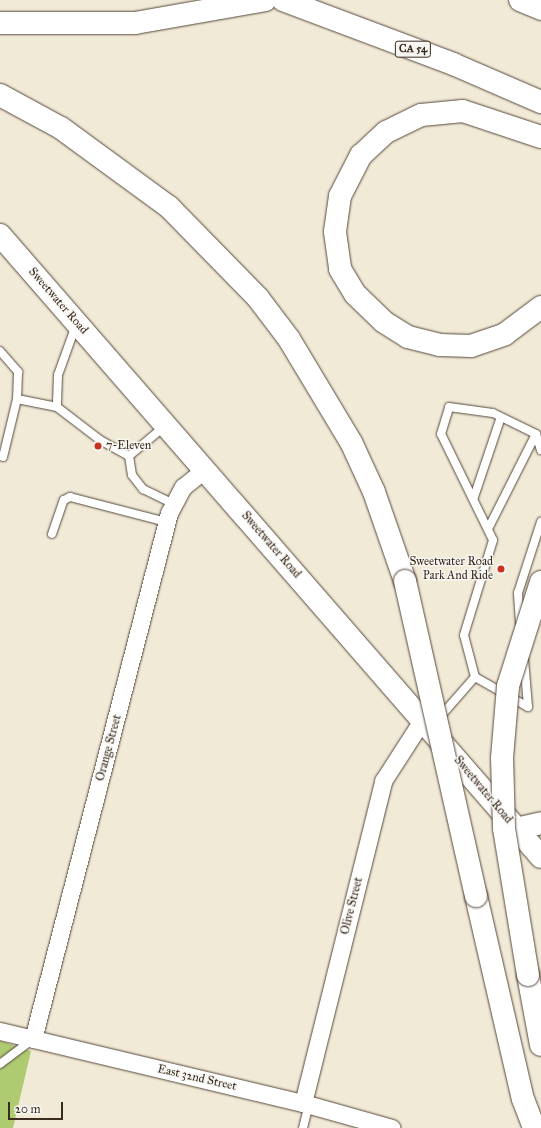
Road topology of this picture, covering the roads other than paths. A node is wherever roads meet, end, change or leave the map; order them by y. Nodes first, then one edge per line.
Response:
1 (265, 0) edge
2 (283, 0) edge
3 (520, 0) edge
4 (541, 9) edge
5 (0, 23) edge
6 (0, 95) edge
7 (541, 102) edge
8 (541, 137) edge
9 (0, 235) edge
10 (541, 307) edge
11 (76, 322) junction
12 (0, 350) edge
13 (17, 399) junction
14 (57, 407) junction
15 (501, 417) junction
16 (166, 425) junction
17 (536, 434) junction
18 (541, 450) edge
19 (129, 456) junction
20 (4, 457) dead end
21 (205, 469) junction
22 (474, 497) junction
23 (174, 504) junction
24 (167, 522) junction
25 (541, 522) edge
26 (488, 529) junction
27 (52, 534) dead end
28 (541, 582) edge
29 (475, 677) junction
30 (427, 724) junction
31 (541, 822) edge
32 (516, 829) junction
33 (541, 857) edge
34 (0, 1031) edge
35 (33, 1039) junction
36 (541, 1045) edge
37 (0, 1064) edge
38 (306, 1103) junction
39 (303, 1128) edge
40 (392, 1128) edge
41 (534, 1128) edge

1 - 5 main road
2 - 7 main road, CA 54
3 - 4 main road
6 - 41 main road, bridge
8 - 10 main road
9 - 11 main road, Sweetwater Road
11 - 14 lane
11 - 16 main road, Sweetwater Road
12 - 13 lane
13 - 14 lane
13 - 20 lane
14 - 19 lane
15 - 17 lane
15 - 22 lane
15 - 22 lane
16 - 19 lane
16 - 21 main road, Sweetwater Road
17 - 18 lane
17 - 26 lane
19 - 23 lane
21 - 23 street, Orange Street
21 - 30 main road, Sweetwater Road
22 - 26 lane
23 - 24 street, Orange Street
24 - 27 lane
24 - 35 street, Orange Street
25 - 29 lane
26 - 29 lane
28 - 36 main road, bridge
29 - 30 lane
30 - 32 main road, Sweetwater Road
30 - 38 street, Olive Street
31 - 32 main road
32 - 33 main road, Sweetwater Road
34 - 35 street, East 32nd Street
35 - 37 lane
35 - 38 street, East 32nd Street
38 - 39 lane
38 - 40 street, East 32nd Street

